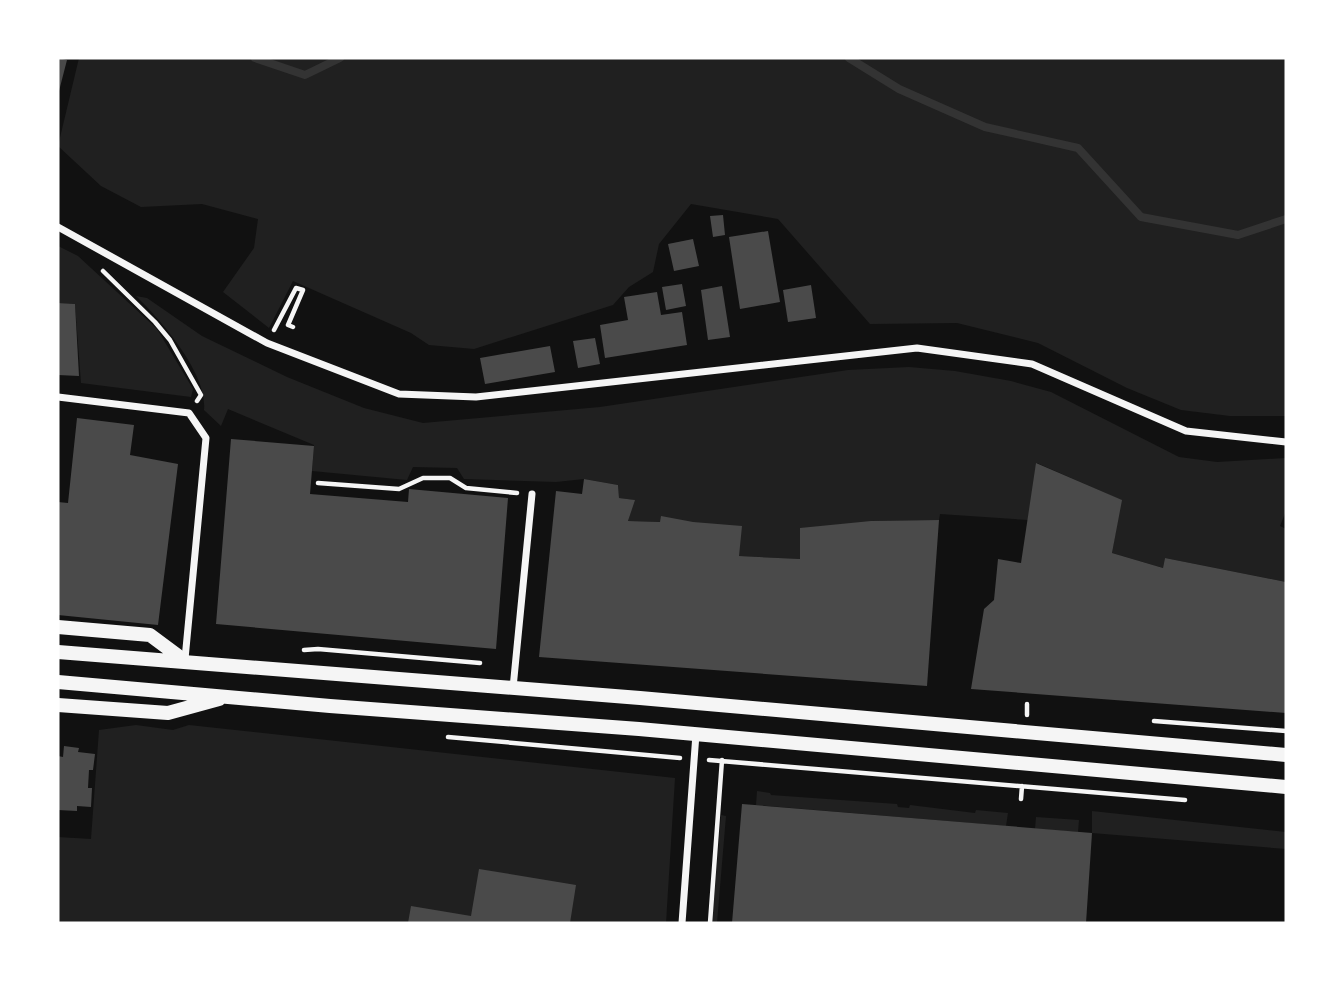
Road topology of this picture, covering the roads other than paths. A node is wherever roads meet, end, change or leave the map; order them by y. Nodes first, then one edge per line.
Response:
1 (58, 227) edge
2 (58, 397) edge
3 (1286, 442) edge
4 (532, 495) road end
5 (58, 627) edge
6 (58, 652) edge
7 (185, 661) junction
8 (58, 682) edge
9 (513, 689) junction
10 (229, 696) junction
11 (58, 705) edge
12 (696, 734) junction
13 (1286, 755) edge
14 (1286, 787) edge
15 (682, 923) edge

1 - 3 street
2 - 7 street
4 - 9 street
5 - 7 main road
6 - 7 main road
7 - 9 main road
8 - 10 main road
9 - 13 main road
10 - 11 main road
10 - 12 main road
12 - 14 main road
12 - 15 street

